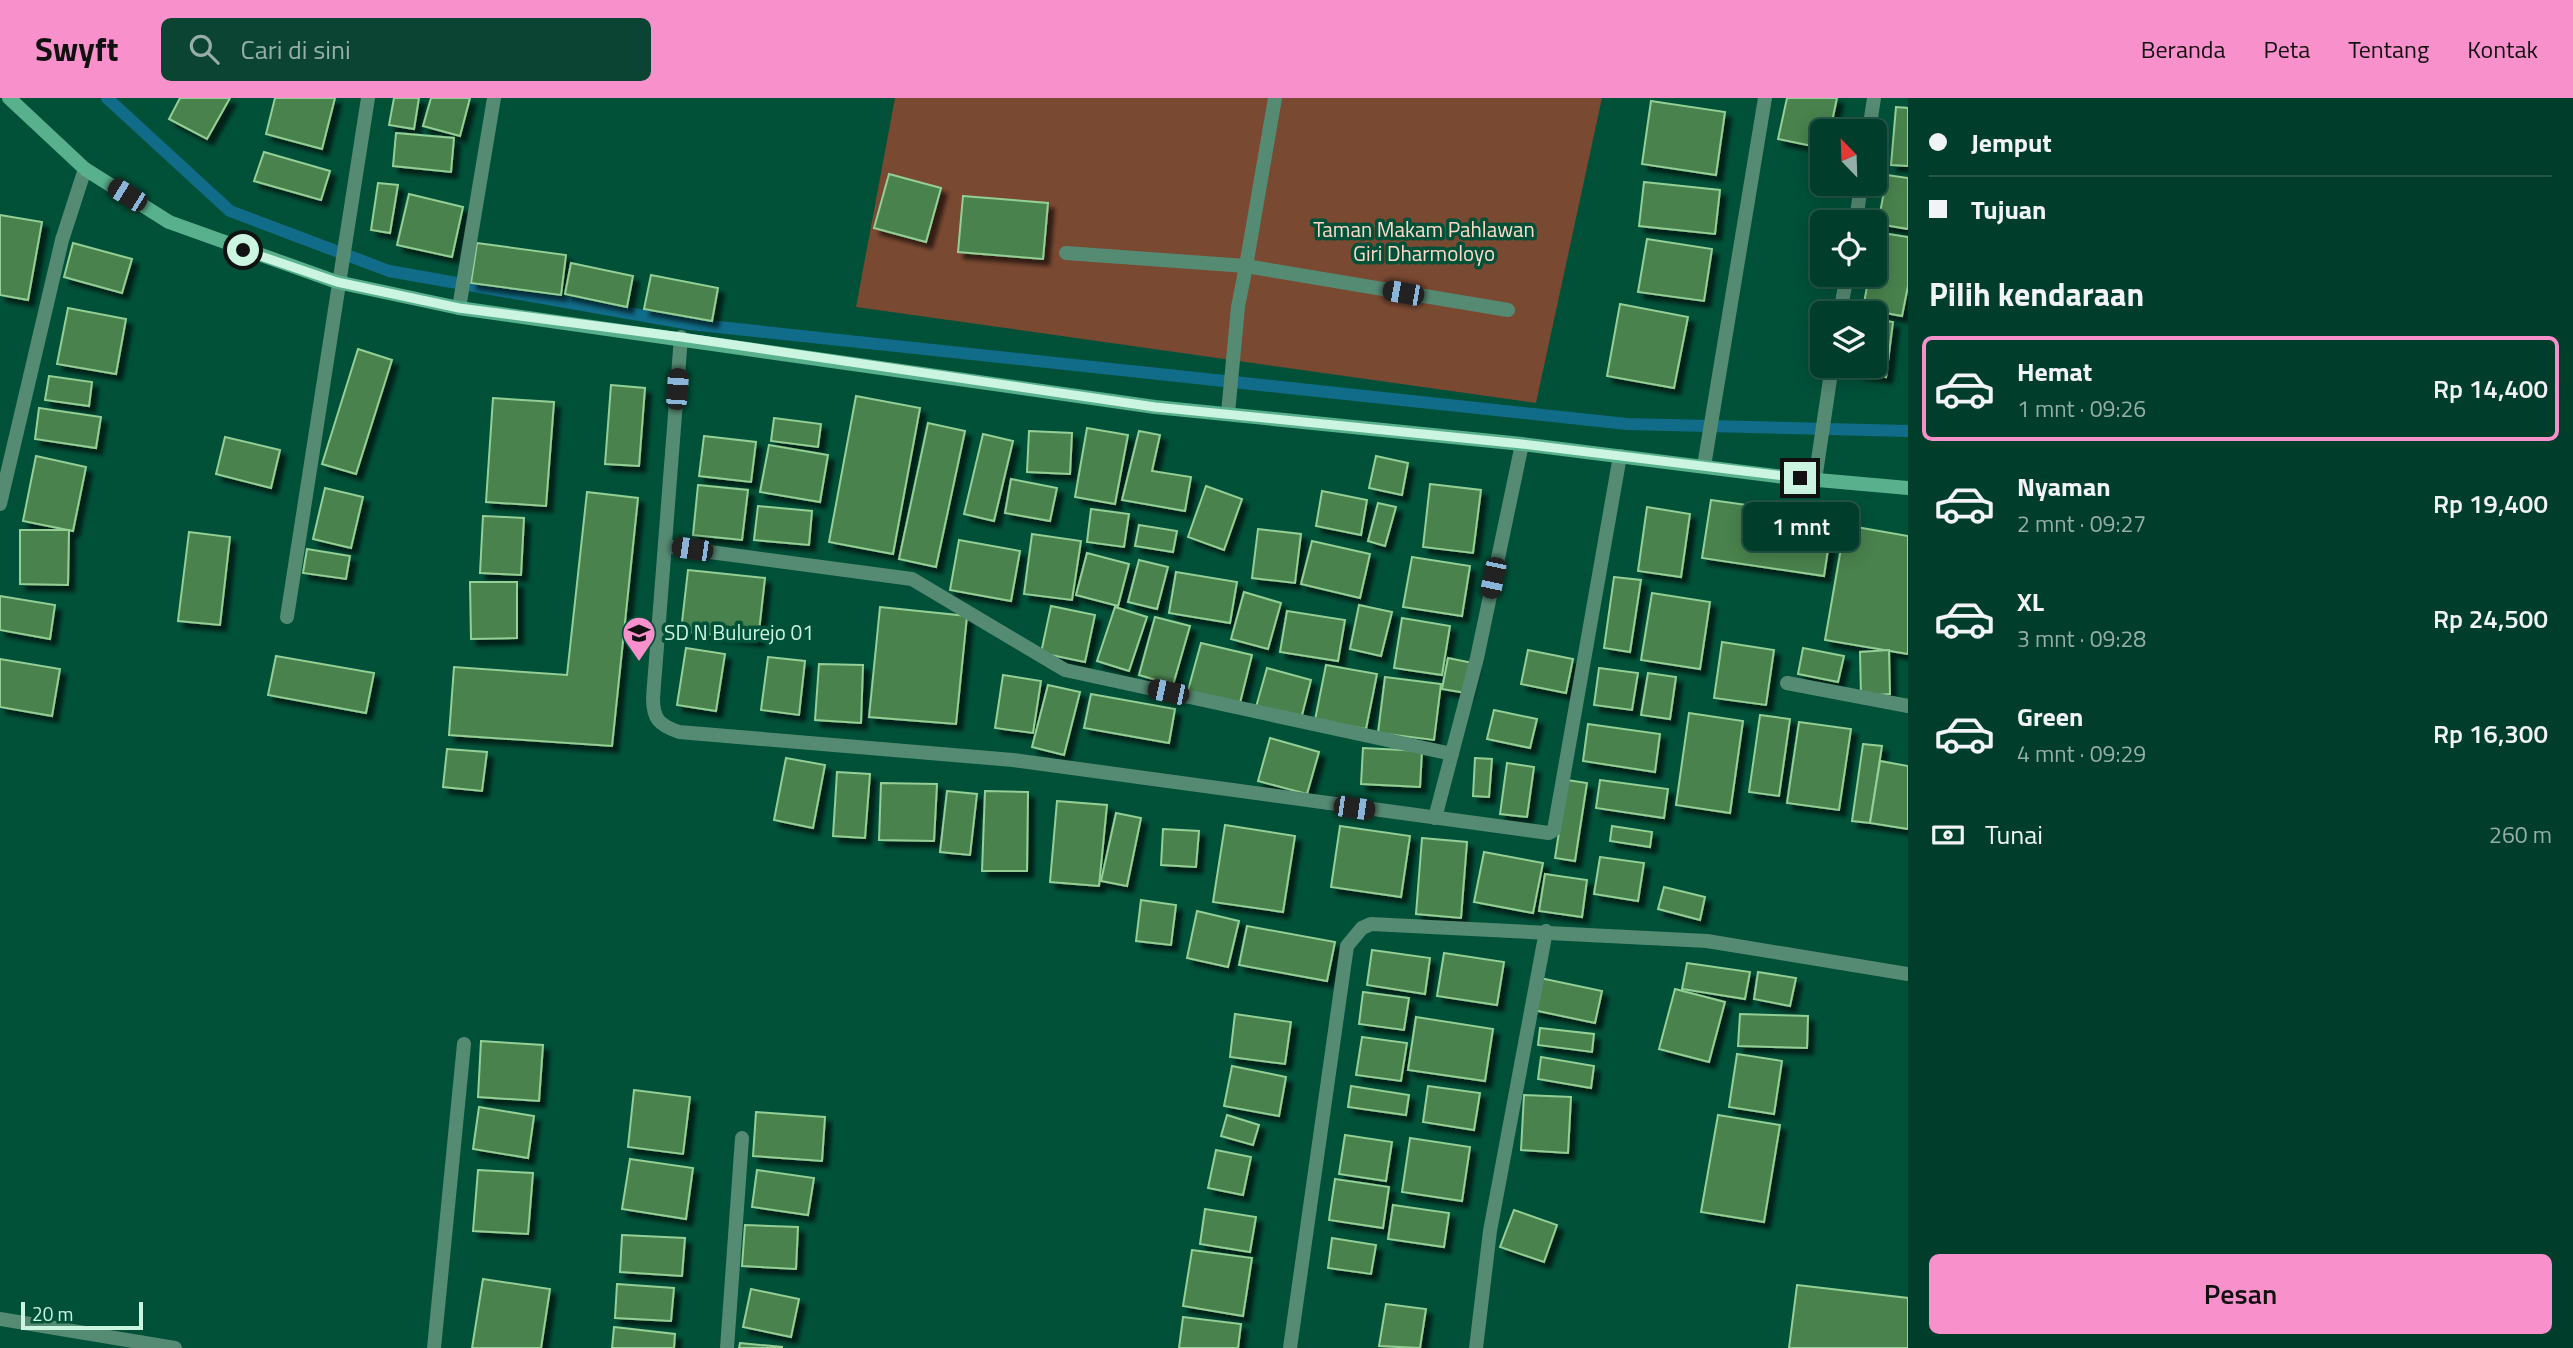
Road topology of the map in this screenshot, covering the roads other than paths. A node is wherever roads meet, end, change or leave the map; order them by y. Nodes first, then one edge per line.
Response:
1 (9, 98) edge
2 (368, 98) edge
3 (494, 98) edge
4 (1275, 98) edge
5 (1765, 98) edge
6 (1874, 98) edge
7 (1871, 119) edge
8 (85, 169) junction
9 (1066, 253) dead end
10 (1246, 266) junction
11 (337, 282) junction
12 (459, 308) junction
13 (1508, 310) dead end
14 (681, 337) junction
15 (1830, 378) edge
16 (1228, 413) junction
17 (1522, 444) junction
18 (1620, 456) junction
19 (1704, 466) junction
20 (1815, 480) junction
21 (1908, 488) edge
22 (0, 504) edge
23 (665, 545) junction
24 (287, 617) dead end
25 (1787, 683) dead end
26 (1908, 706) edge
27 (1452, 754) junction
28 (1434, 818) junction
29 (1546, 931) junction
30 (1908, 974) edge
31 (464, 1044) dead end
32 (742, 1138) dead end
33 (0, 1319) edge
34 (175, 1348) edge
35 (434, 1348) edge
36 (727, 1348) edge
37 (1290, 1348) edge
38 (1476, 1348) edge

1 - 8 street
2 - 11 street
3 - 12 street
4 - 10 street
5 - 19 street
6 - 7 street
8 - 11 street
8 - 22 street
9 - 10 street
10 - 13 street
10 - 16 street
11 - 12 street
11 - 24 street
12 - 14 street
14 - 16 street
14 - 23 street
15 - 20 street
16 - 17 street
17 - 18 street
17 - 27 street
18 - 19 street
18 - 28 street
19 - 20 street
20 - 21 street
23 - 27 street
23 - 28 street
25 - 26 street
27 - 28 street
29 - 30 street
29 - 37 street
29 - 38 street
31 - 35 street
32 - 36 street
33 - 34 street

